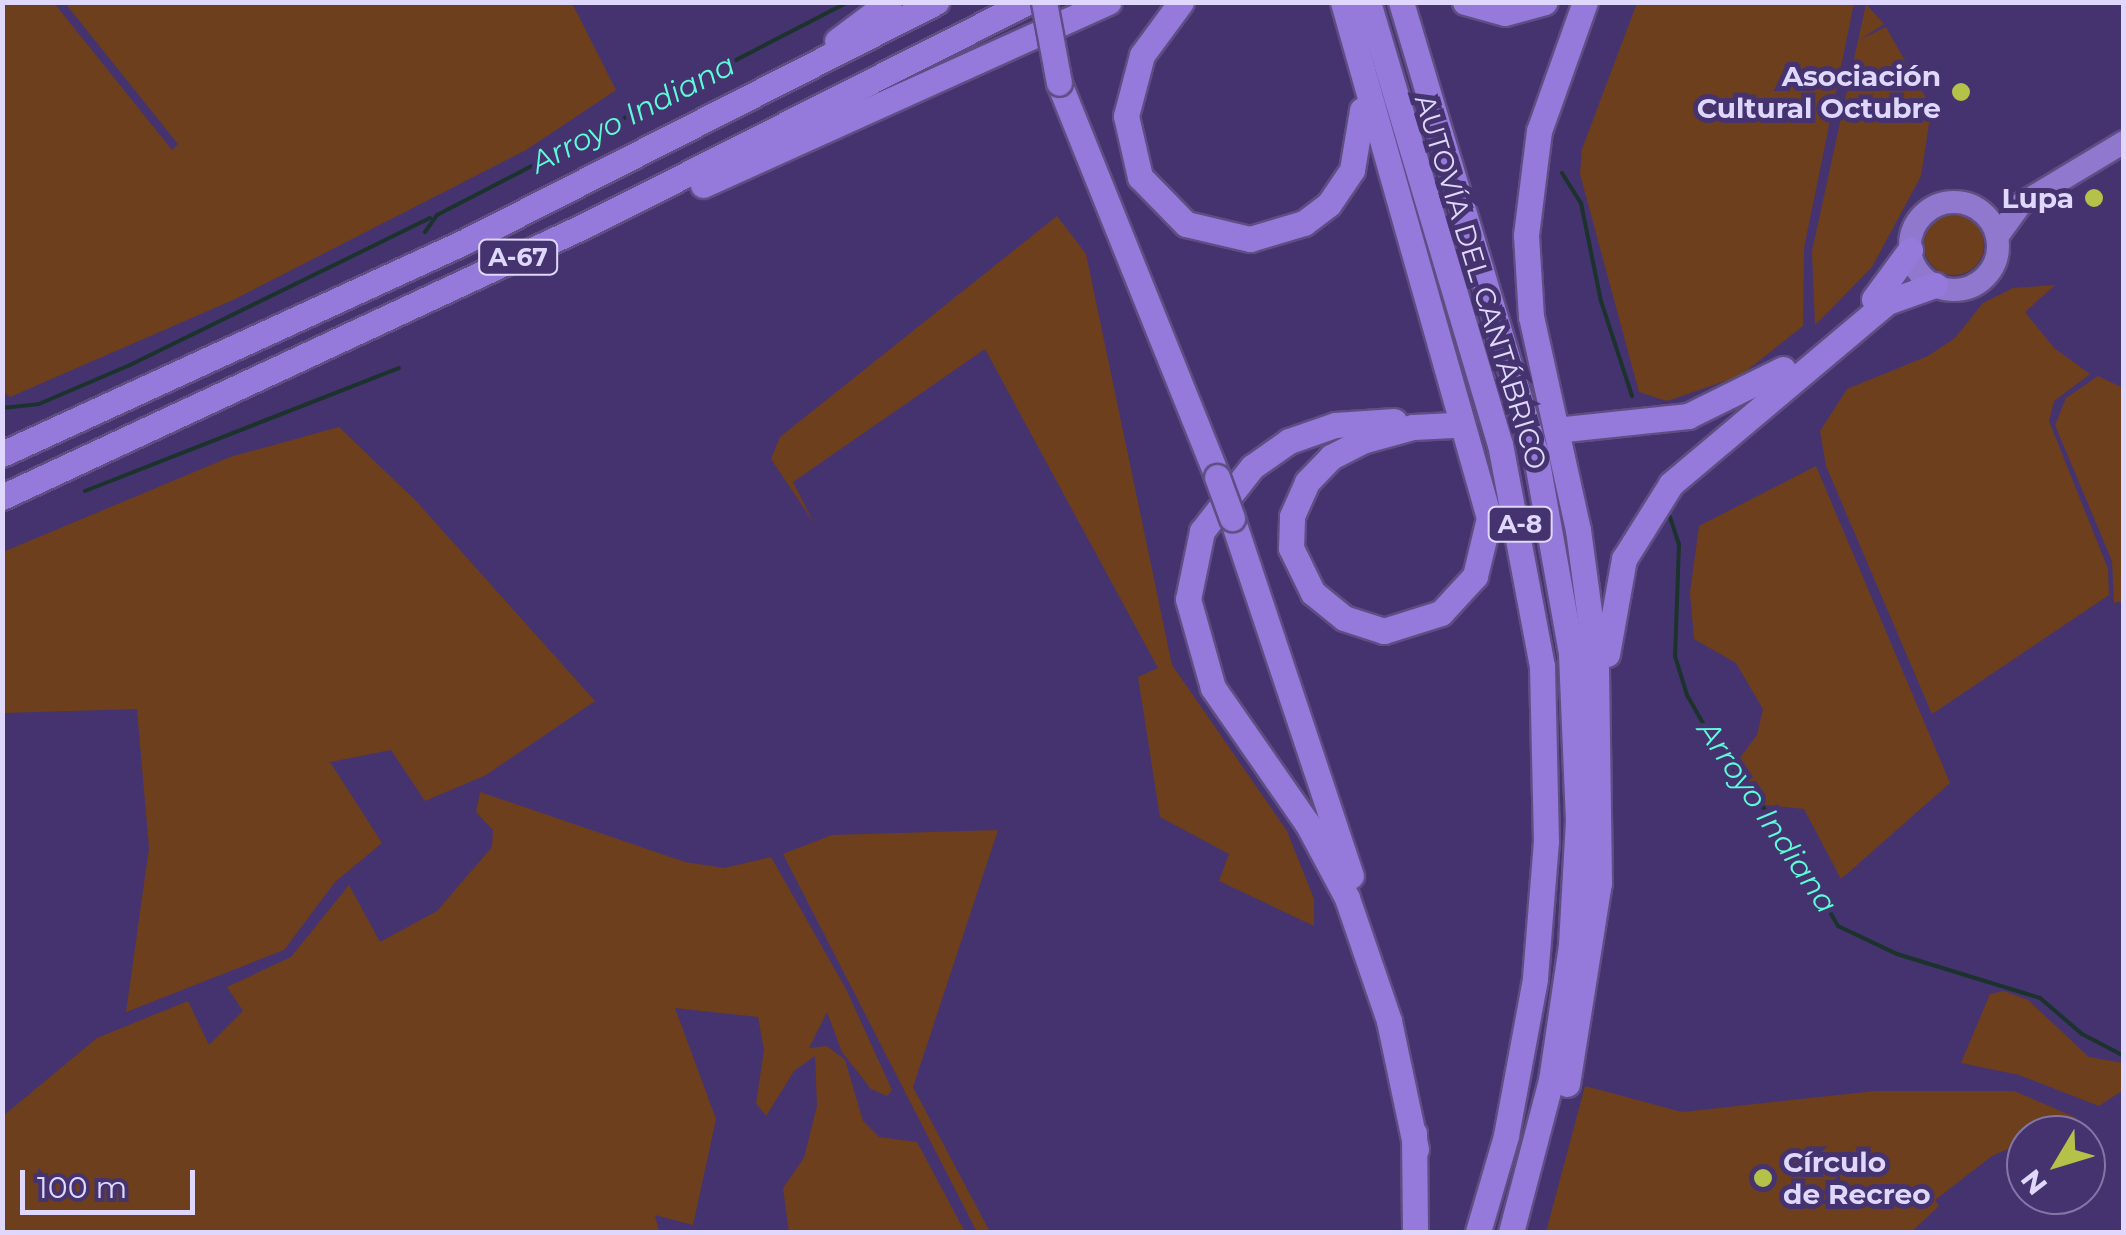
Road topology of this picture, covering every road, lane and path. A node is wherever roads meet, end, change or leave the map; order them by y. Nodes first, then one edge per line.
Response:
1 (889, 2) edge
2 (936, 2) edge
3 (1028, 2) edge
4 (1044, 2) edge
5 (1110, 2) edge
6 (1181, 2) edge
7 (1340, 2) edge
8 (1368, 2) edge
9 (1401, 2) edge
10 (1465, 2) edge
11 (1545, 2) edge
12 (1586, 2) edge
13 (2124, 142) edge
14 (2021, 204) junction
15 (1980, 211) junction
16 (1997, 237) junction
17 (464, 242) junction
18 (1910, 250) junction
19 (1930, 282) junction
20 (1880, 294) junction
21 (277, 370) junction
22 (1453, 425) tunnel mouth
23 (1413, 426) junction
24 (1565, 430) tunnel mouth
25 (2, 454) edge
26 (2, 497) edge
27 (1600, 858) junction
28 (1373, 955) junction
29 (1566, 1042) junction
30 (1559, 1082) junction
31 (1415, 1232) edge
32 (1478, 1232) edge
33 (1511, 1232) edge
34 (1526, 1232) edge

1 - 17 highway
2 - 17 highway, A-67
3 - 21 highway, A-67
4 - 28 highway, bridge
5 - 21 highway
6 - 7 highway
7 - 23 highway
8 - 32 highway, AUTOVÍA DEL CANTÁBRICO / A-8
9 - 29 highway, AUTOVÍA DEL CANTÁBRICO / A-8
10 - 11 highway
12 - 27 highway
13 - 14 main road
14 - 15 main road
14 - 16 main road
15 - 16 main road
15 - 18 main road
16 - 19 main road
17 - 25 highway, A-67
18 - 19 main road
18 - 20 highway
19 - 20 highway
19 - 27 highway
20 - 24 highway
21 - 26 highway, A-67
22 - 23 highway
23 - 28 highway
27 - 29 highway
28 - 31 highway
29 - 30 highway, AUTOVÍA DEL CANTÁBRICO / A-8
30 - 33 highway, AUTOVÍA DEL CANTÁBRICO / A-8
30 - 34 highway

